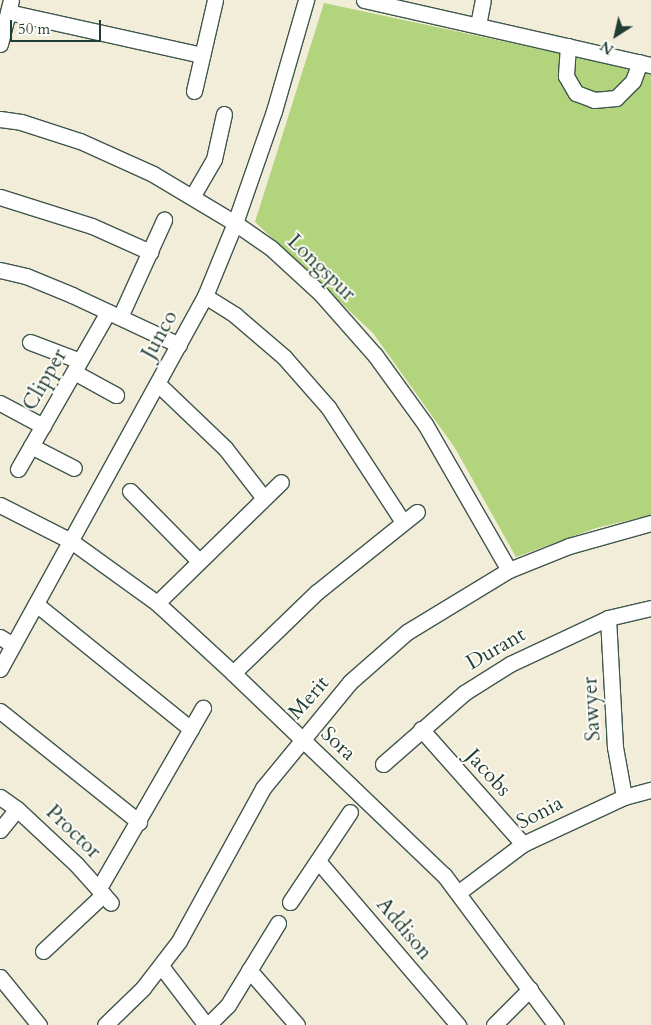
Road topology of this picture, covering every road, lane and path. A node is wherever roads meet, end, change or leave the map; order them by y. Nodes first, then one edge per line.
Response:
1 (215, 0) edge
2 (306, 0) edge
3 (364, 0) edge
4 (483, 0) edge
5 (9, 6) edge
6 (478, 25) junction
7 (0, 44) edge
8 (568, 46) junction
9 (202, 55) junction
10 (645, 64) edge
11 (194, 91) dead end
12 (224, 114) dead end
13 (0, 119) edge
14 (0, 197) edge
15 (192, 197) junction
16 (164, 220) dead end
17 (235, 223) junction
18 (150, 252) junction
19 (0, 270) edge
20 (205, 296) junction
21 (114, 314) junction
22 (30, 342) dead end
23 (179, 345) junction
24 (77, 366) junction
25 (158, 384) junction
26 (116, 395) dead end
27 (0, 404) edge
28 (43, 426) junction
29 (32, 446) junction
30 (74, 468) dead end
31 (18, 469) dead end
32 (281, 482) dead end
33 (130, 492) dead end
34 (263, 497) junction
35 (0, 505) edge
36 (417, 512) dead end
37 (404, 522) junction
38 (651, 523) edge
39 (70, 541) junction
40 (199, 561) junction
41 (509, 570) junction
42 (157, 603) junction
43 (36, 604) junction
44 (651, 608) edge
45 (608, 618) junction
46 (7, 641) edge
47 (0, 669) edge
48 (233, 673) junction
49 (203, 708) dead end
50 (0, 711) edge
51 (191, 729) junction
52 (421, 730) junction
53 (302, 739) junction
54 (383, 764) dead end
55 (651, 790) edge
56 (0, 797) edge
57 (624, 797) junction
58 (17, 809) junction
59 (350, 812) dead end
60 (139, 822) junction
61 (0, 830) edge
62 (523, 844) junction
63 (318, 861) junction
64 (459, 892) junction
65 (105, 895) junction
66 (290, 902) dead end
67 (278, 923) dead end
68 (43, 951) dead end
69 (161, 966) junction
70 (249, 970) junction
71 (0, 977) edge
72 (530, 989) junction
73 (39, 1025) edge
74 (105, 1025) edge
75 (207, 1025) edge
76 (297, 1025) edge
77 (458, 1025) edge
78 (494, 1025) edge
79 (556, 1025) edge

1 - 9 street
2 - 17 street, Junco
3 - 6 street
4 - 6 street
5 - 7 street
5 - 9 street
6 - 8 street
8 - 10 street
8 - 10 street
9 - 11 street
12 - 15 street
13 - 15 street, Longspur
14 - 18 street
15 - 17 street, Longspur
16 - 18 street, Clipper
17 - 20 street, Junco
17 - 41 street, Longspur
18 - 21 street, Clipper
19 - 21 street
20 - 23 street, Junco
20 - 37 street
21 - 23 street
21 - 24 street, Clipper
22 - 24 street
23 - 25 street, Junco
24 - 26 street
24 - 28 street, Clipper
25 - 34 street
25 - 39 street, Junco
27 - 28 street
28 - 29 street, Clipper
29 - 30 street
29 - 31 street, Clipper
32 - 34 street
33 - 40 street
34 - 40 street
35 - 39 street, Sora
36 - 37 street
37 - 48 street
38 - 41 street, Merit
39 - 42 street, Sora
39 - 43 street, Junco
40 - 42 street
41 - 53 street, Merit
42 - 48 street, Sora
43 - 46 street, Junco
43 - 51 street
44 - 45 street, Durant
45 - 52 street, Durant
45 - 57 street, Sawyer
46 - 47 street, Junco
48 - 53 street, Sora
49 - 51 street
50 - 60 street
51 - 60 street
52 - 54 street, Durant
52 - 62 street, Jacobs
53 - 64 street, Sora
53 - 69 street, Merit
55 - 57 street, Sonia
56 - 58 street, Proctor
57 - 62 street, Sonia
58 - 61 street
58 - 65 street, Proctor
59 - 63 street
60 - 65 street
62 - 64 street, Sonia
63 - 66 street
63 - 77 street, Addison
64 - 72 street, Sora
65 - 68 street
67 - 70 street
69 - 74 street, Merit
69 - 75 street
70 - 75 street
70 - 76 street
71 - 73 street
72 - 78 street
72 - 79 street, Sora

